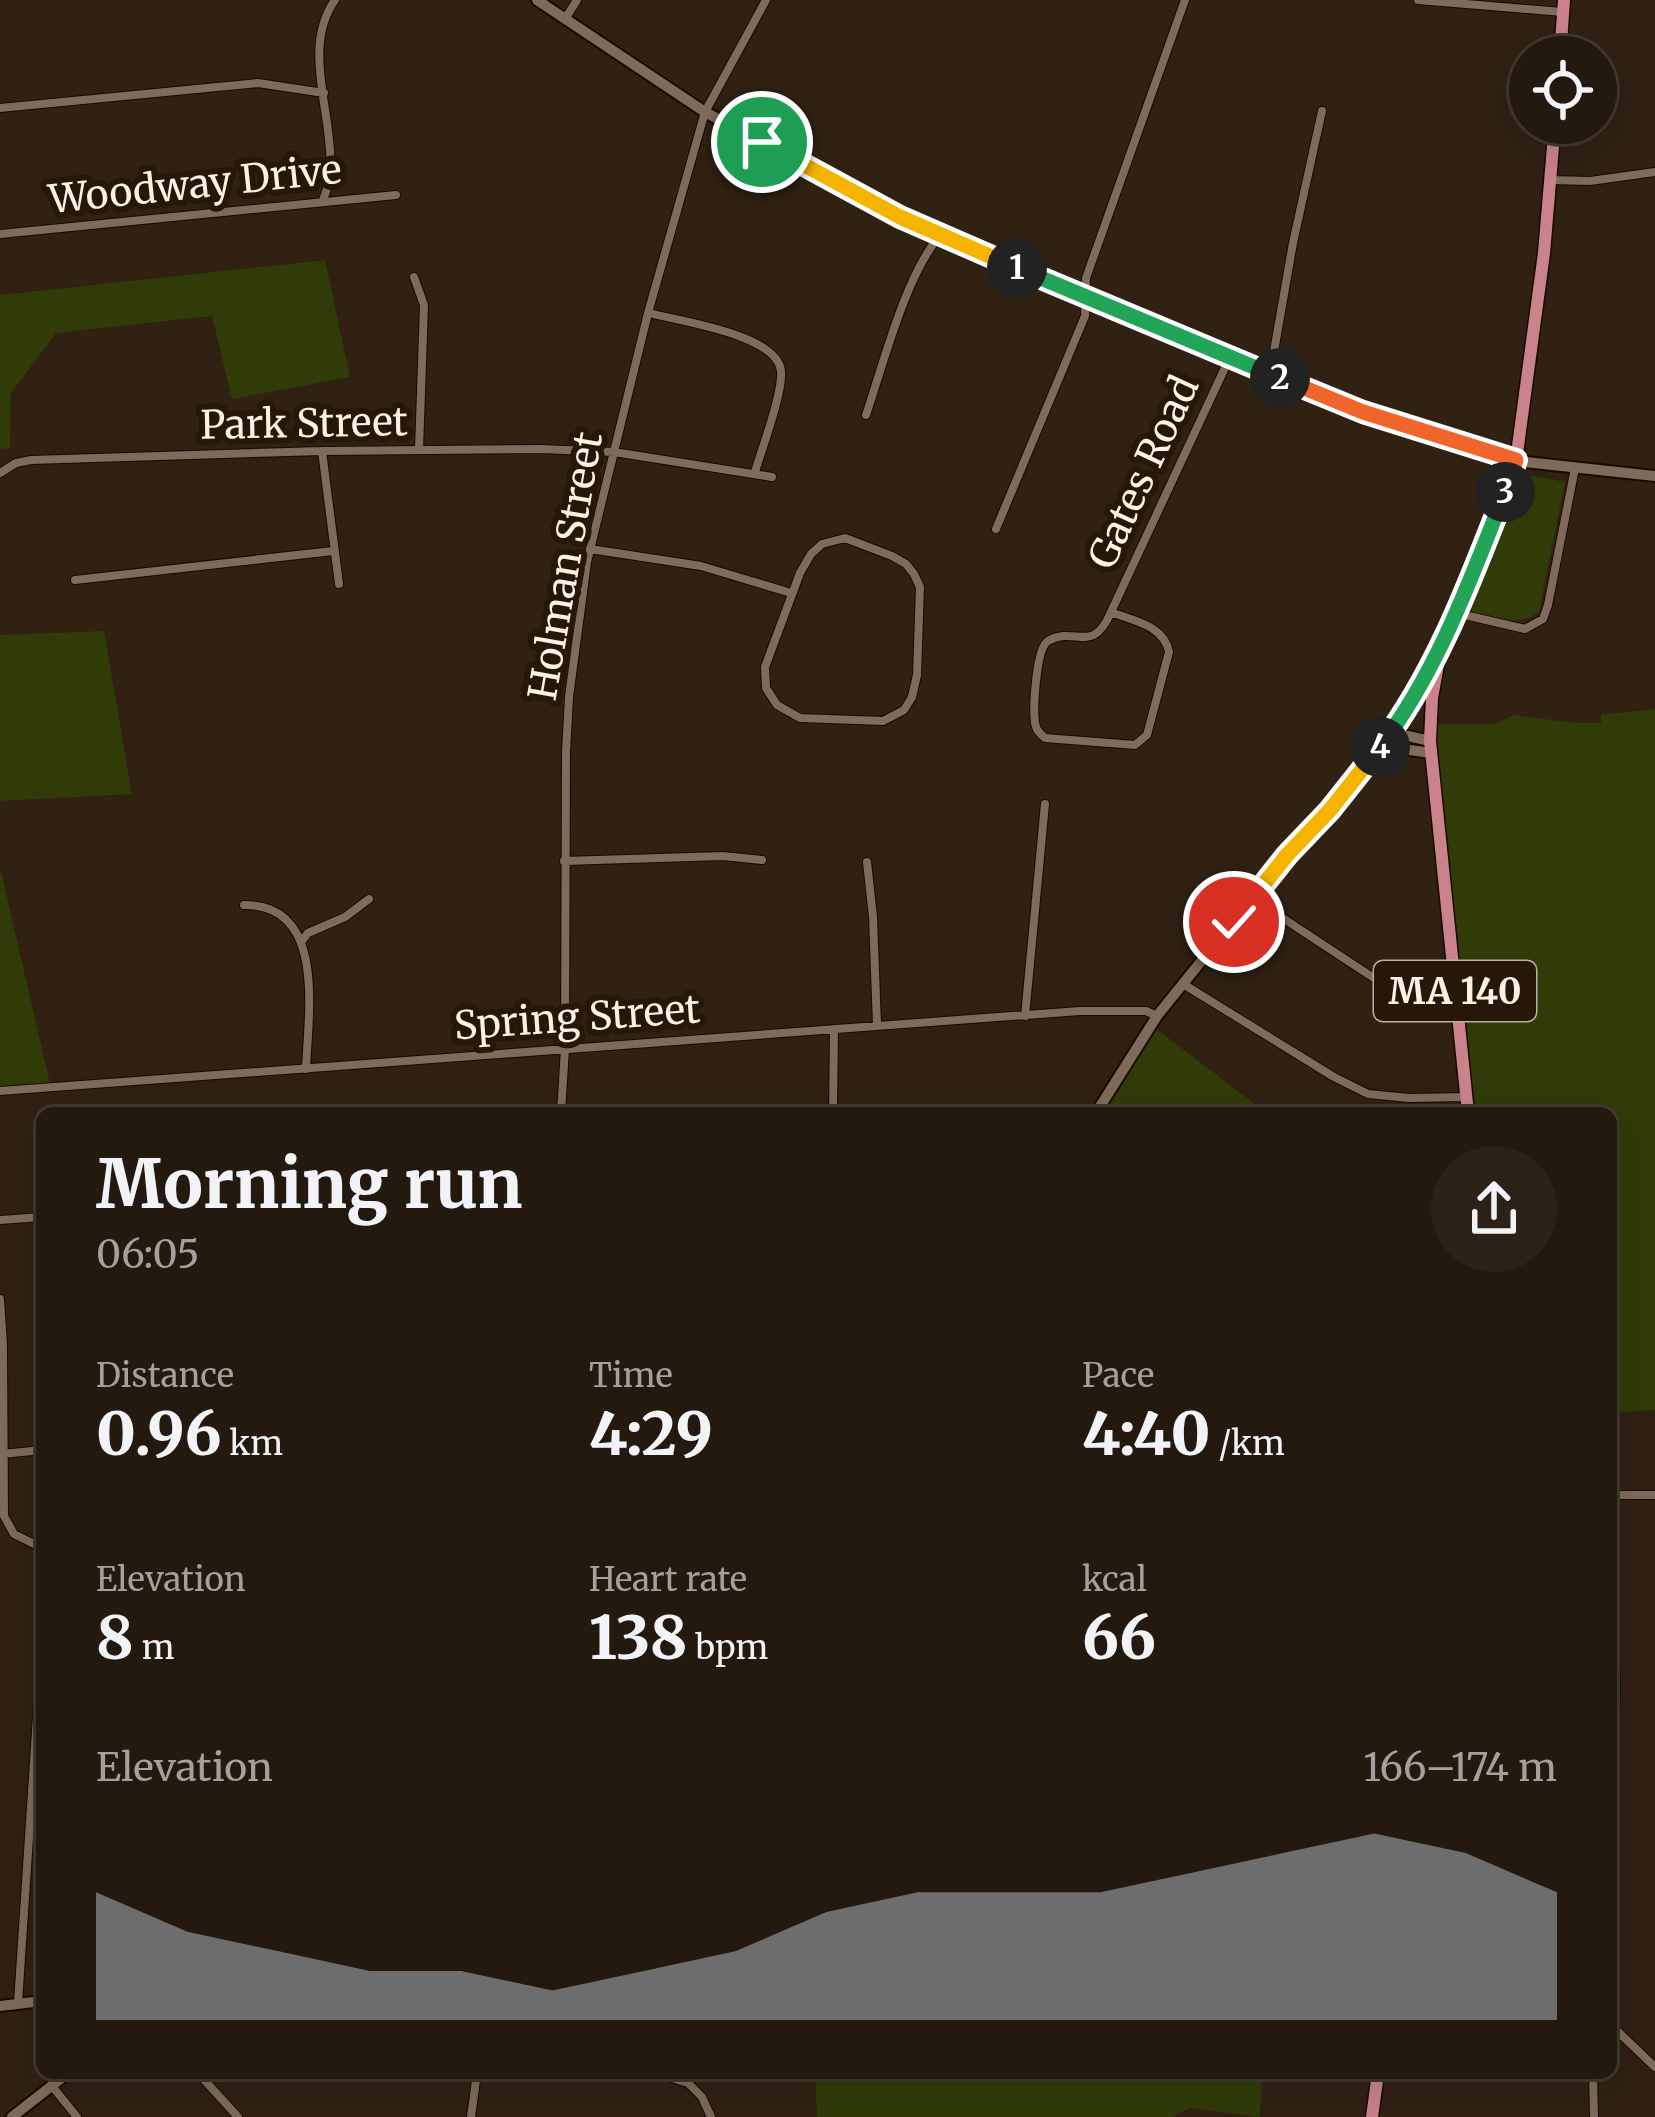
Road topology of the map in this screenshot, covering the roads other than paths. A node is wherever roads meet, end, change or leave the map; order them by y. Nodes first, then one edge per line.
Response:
1 (335, 0) edge
2 (538, 0) edge
3 (577, 0) edge
4 (766, 0) edge
5 (1185, 0) edge
6 (1418, 0) edge
7 (1564, 6) edge
8 (564, 19) junction
9 (1562, 36) edge
10 (324, 93) junction
11 (0, 108) edge
12 (1322, 111) dead end
13 (705, 112) junction
14 (1553, 144) edge
15 (1655, 172) edge
16 (1550, 180) junction
17 (396, 195) dead end
18 (323, 200) junction
19 (0, 234) edge
20 (940, 236) junction
21 (414, 277) dead end
22 (1087, 298) junction
23 (648, 313) junction
24 (1230, 358) junction
25 (1270, 374) junction
26 (866, 415) dead end
27 (419, 450) junction
28 (322, 451) junction
29 (614, 452) junction
30 (1516, 460) junction
31 (1575, 468) junction
32 (755, 472) junction
33 (0, 473) edge
34 (1655, 476) edge
35 (772, 477) dead end
36 (996, 529) dead end
37 (590, 549) junction
38 (333, 551) junction
39 (75, 580) dead end
40 (339, 584) dead end
41 (791, 593) junction
42 (1111, 612) junction
43 (1456, 613) junction
44 (1439, 654) junction
45 (1388, 736) junction
46 (1431, 747) junction
47 (1378, 752) junction
48 (1045, 804) dead end
49 (762, 860) dead end
50 (564, 861) junction
51 (867, 862) dead end
52 (1252, 898) junction
53 (369, 899) dead end
54 (244, 905) dead end
55 (301, 943) junction
56 (1183, 984) junction
57 (1456, 994) junction
58 (1024, 1016) junction
59 (1157, 1016) junction
60 (877, 1025) junction
61 (835, 1029) junction
62 (565, 1048) junction
63 (306, 1069) junction
64 (0, 1091) edge
65 (1466, 1097) junction
66 (561, 1107) edge
67 (833, 1107) edge
68 (1100, 1107) edge
69 (1467, 1107) edge
70 (36, 1217) edge
71 (0, 1220) edge
72 (0, 1299) edge
73 (36, 1451) edge
74 (2, 1454) edge
75 (1617, 1495) edge
76 (1655, 1495) edge
77 (36, 1545) edge
78 (36, 1732) edge
79 (36, 2002) edge
80 (18, 2003) junction
81 (0, 2006) edge
82 (1617, 2031) edge
83 (1655, 2067) edge
84 (61, 2079) edge
85 (203, 2079) edge
86 (476, 2079) edge
87 (689, 2079) edge
88 (1377, 2079) edge
89 (1592, 2079) edge
90 (52, 2086) junction
91 (12, 2117) edge
92 (77, 2117) edge
93 (238, 2117) edge
94 (471, 2117) edge
95 (711, 2117) edge
96 (1372, 2117) edge
97 (1594, 2117) edge

1 - 10 street
2 - 8 main road
3 - 8 street
4 - 13 street, Holman Street
5 - 22 street
6 - 7 street
7 - 9 main road
8 - 13 main road
10 - 11 street
10 - 18 street
12 - 25 street
13 - 20 main road
13 - 23 street, Holman Street
14 - 16 main road, MA 140
15 - 16 street
16 - 30 main road, MA 140
17 - 18 street, Woodway Drive
18 - 19 street, Woodway Drive
20 - 22 main road
20 - 26 street
21 - 27 street
22 - 24 main road
22 - 36 street
23 - 29 street, Holman Street
23 - 32 street
24 - 25 main road
24 - 42 street, Gates Road
25 - 30 main road
27 - 28 street, Park Street
27 - 29 street, Park Street
28 - 33 street, Park Street
28 - 38 street
29 - 32 street, Park Street
29 - 37 street, Holman Street
30 - 31 main road
30 - 43 main road, MA 140
31 - 34 main road
31 - 43 street
32 - 35 street, Park Street
37 - 41 street
37 - 50 street, Holman Street
38 - 39 street
38 - 40 street
41 - 41 street
42 - 42 street, Gates Road
43 - 44 main road, MA 140
44 - 45 main road
44 - 46 main road, MA 140
45 - 46 main road
45 - 47 main road
46 - 47 main road
46 - 57 main road, MA 140
47 - 52 main road
48 - 58 street
49 - 50 street
50 - 62 street, Holman Street
51 - 60 street
52 - 56 main road
52 - 57 street
53 - 55 street
54 - 55 street
55 - 63 street
56 - 59 main road
56 - 65 street
57 - 65 main road, MA 140
58 - 59 street, Spring Street
58 - 60 street, Spring Street
59 - 68 main road
60 - 61 street, Spring Street
61 - 62 street, Spring Street
61 - 67 street
62 - 63 street, Spring Street
62 - 66 street, Holman Street
63 - 64 street, Spring Street
65 - 69 main road, MA 140
70 - 71 street
72 - 74 street
73 - 74 street
74 - 77 street
75 - 76 street
78 - 80 street
79 - 80 main road
80 - 81 main road
82 - 83 street
84 - 90 main road
85 - 93 street
86 - 94 street
87 - 95 street
88 - 96 main road
89 - 97 street
90 - 91 main road
90 - 92 street

